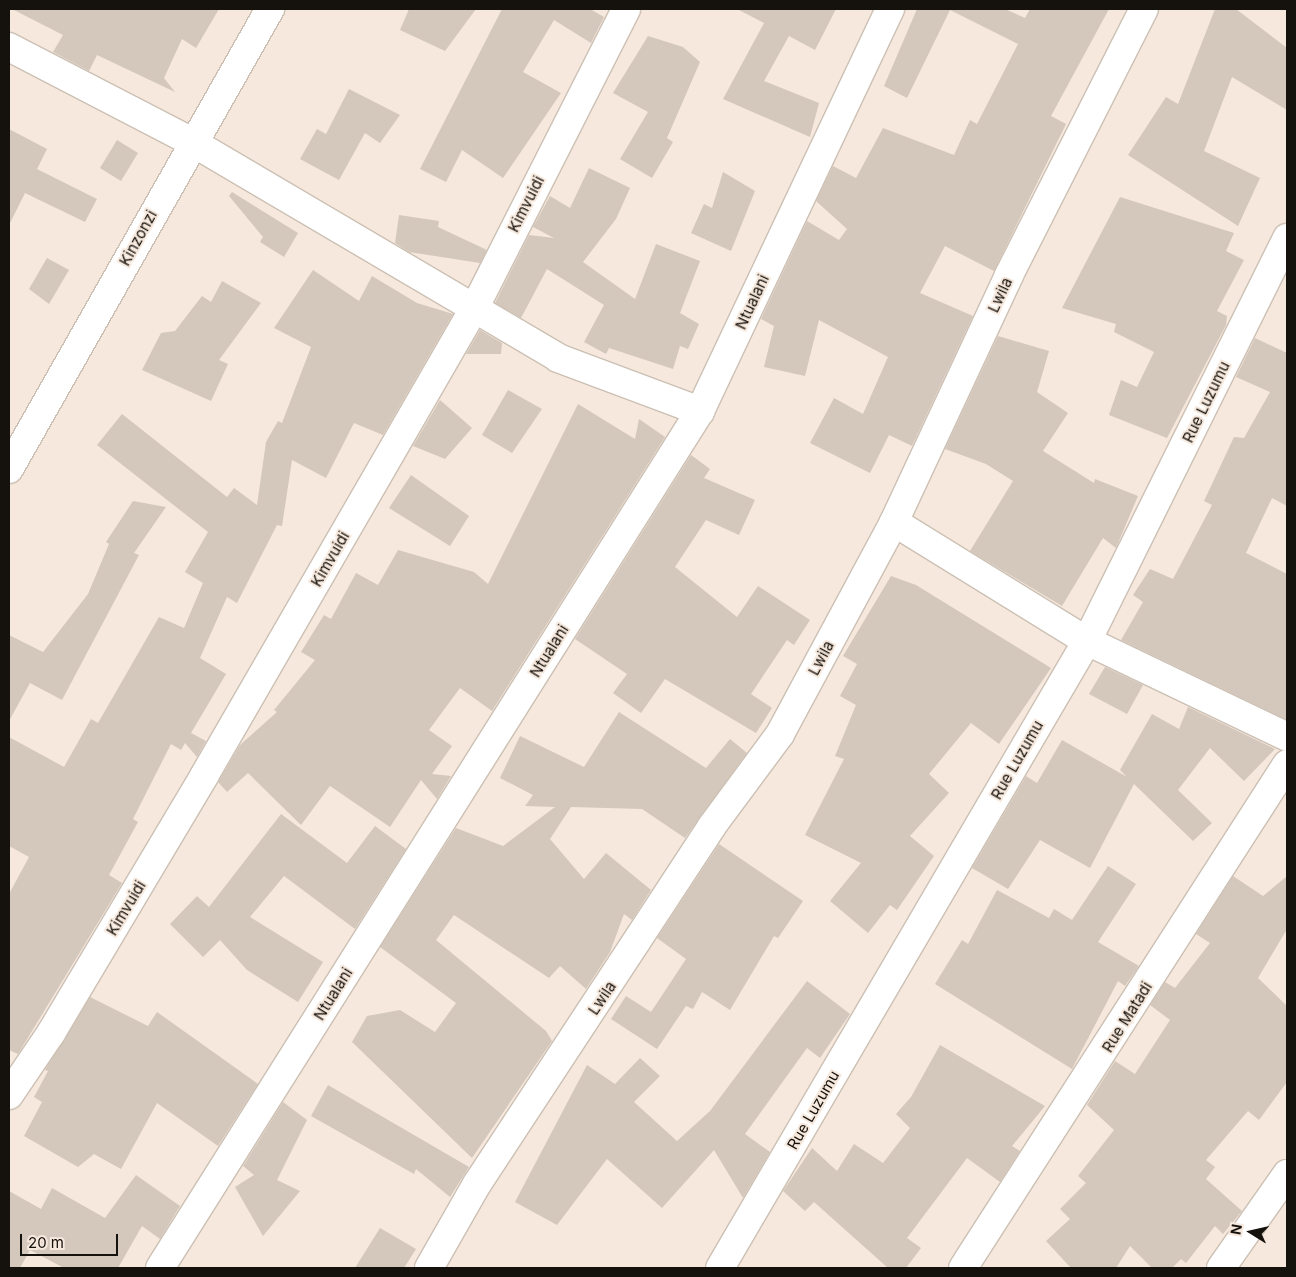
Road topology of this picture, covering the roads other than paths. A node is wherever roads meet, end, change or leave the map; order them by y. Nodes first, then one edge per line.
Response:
1 (270, 9) edge
2 (626, 9) edge
3 (890, 9) edge
4 (1144, 9) edge
5 (9, 47) edge
6 (192, 142) junction
7 (1287, 238) edge
8 (475, 307) junction
9 (700, 411) junction
10 (9, 469) edge
11 (894, 522) junction
12 (1087, 641) junction
13 (1287, 737) edge
14 (1287, 764) edge
15 (9, 1095) edge
16 (1287, 1174) edge
17 (160, 1268) edge
18 (429, 1268) edge
19 (720, 1268) edge
20 (963, 1268) edge
21 (1220, 1268) edge

1 - 6 street, Kinzonzi
2 - 8 street, Kimvuidi
3 - 9 street, Ntualani
4 - 11 street, Lwila
5 - 6 street
6 - 8 street
6 - 10 street, Kinzonzi
7 - 12 street, Rue Luzumu
8 - 9 street
8 - 15 street, Kimvuidi
9 - 17 street, Ntualani
11 - 12 street
11 - 18 street, Lwila
12 - 13 street
12 - 19 street, Rue Luzumu
14 - 20 street, Rue Matadi
16 - 21 street

